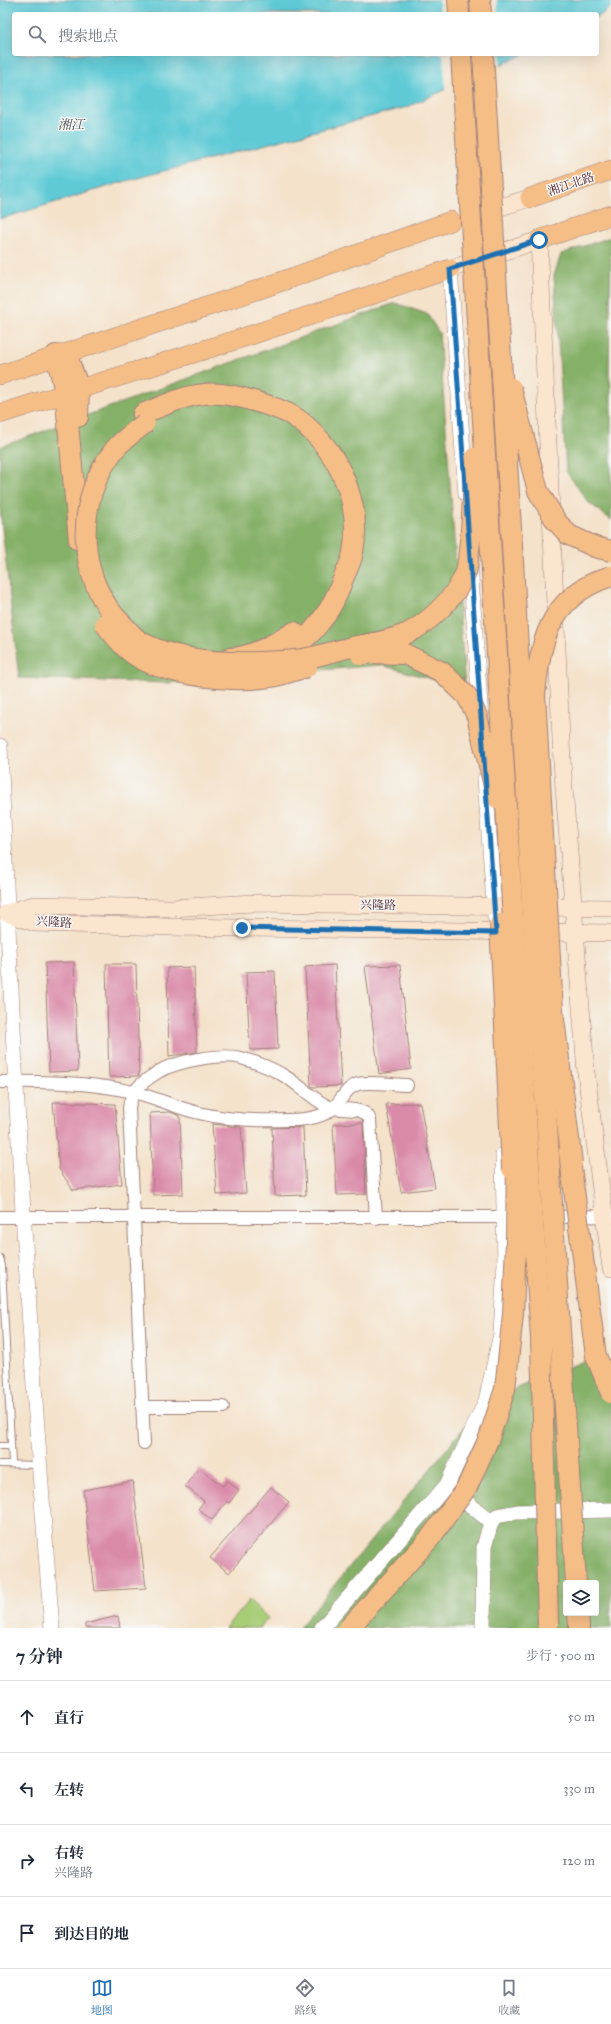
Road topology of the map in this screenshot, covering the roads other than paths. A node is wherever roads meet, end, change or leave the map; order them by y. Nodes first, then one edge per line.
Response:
1 (458, 0) edge
2 (480, 0) edge
3 (459, 12) edge
4 (481, 12) edge
5 (461, 56) edge
6 (483, 56) edge
7 (611, 170) edge
8 (530, 198) joint
9 (611, 215) edge
10 (452, 221) joint
11 (539, 240) junction
12 (450, 269) junction
13 (61, 354) junction
14 (501, 355) junction
15 (0, 375) edge
16 (481, 376) junction
17 (72, 390) junction
18 (0, 414) edge
19 (611, 551) edge
20 (85, 554) junction
21 (611, 576) edge
22 (535, 694) junction
23 (0, 746) edge
24 (492, 778) junction
25 (526, 783) junction
26 (510, 858) junction
27 (494, 906) junction
28 (573, 908) junction
29 (611, 908) edge
30 (4, 913) edge
31 (496, 933) junction
32 (575, 934) junction
33 (611, 934) edge
34 (526, 987) junction
35 (0, 1082) edge
36 (16, 1082) junction
37 (406, 1085) dead end
38 (134, 1092) junction
39 (333, 1108) junction
40 (572, 1163) junction
41 (134, 1216) junction
42 (608, 1216) edge
43 (0, 1217) edge
44 (22, 1217) junction
45 (376, 1218) junction
46 (505, 1218) junction
47 (516, 1242) junction
48 (0, 1258) edge
49 (611, 1268) edge
50 (611, 1393) edge
51 (142, 1407) junction
52 (223, 1407) dead end
53 (144, 1443) dead end
54 (0, 1446) edge
55 (11, 1446) junction
56 (0, 1464) edge
57 (12, 1464) junction
58 (38, 1465) junction
59 (447, 1485) junction
60 (611, 1510) edge
61 (491, 1522) junction
62 (576, 1580) edge
63 (578, 1616) edge
64 (548, 1626) edge
65 (52, 1628) edge
66 (322, 1628) edge
67 (349, 1628) edge
68 (483, 1628) edge
69 (579, 1628) edge

1 - 3 highway
2 - 4 highway
5 - 16 highway, bridge
6 - 14 highway, bridge
7 - 8 main road, 湘江北路
8 - 10 main road
9 - 11 main road
10 - 13 main road
11 - 12 main road
11 - 28 main road
12 - 17 main road
12 - 27 street
13 - 15 main road
13 - 17 highway
14 - 19 highway, bridge
14 - 25 highway, bridge
16 - 20 highway, bridge
16 - 26 highway, bridge
17 - 18 main road
17 - 20 highway
20 - 24 highway, bridge
21 - 22 highway, bridge
22 - 25 highway, bridge
22 - 40 highway, bridge
23 - 30 street
24 - 26 highway, bridge
24 - 47 highway, bridge
25 - 34 highway, bridge
26 - 34 highway, bridge
27 - 28 main road, 兴隆路
27 - 30 main road, 兴隆路
27 - 31 street
28 - 29 main road, 兴隆路
28 - 32 main road
30 - 31 main road, 兴隆路
30 - 36 street
31 - 32 main road, 兴隆路
31 - 46 street
32 - 33 main road, 兴隆路
32 - 42 main road
34 - 40 highway, bridge
34 - 47 highway, bridge
34 - 62 highway, bridge
34 - 64 highway, bridge
35 - 36 street
36 - 38 street
36 - 44 street
37 - 39 street
38 - 39 street
38 - 39 street
38 - 41 street
39 - 45 street
40 - 50 highway, bridge
41 - 44 street
41 - 45 street
41 - 51 street
42 - 46 street
42 - 49 main road
43 - 44 street
44 - 58 street
45 - 46 street
46 - 59 street
47 - 67 highway, bridge
48 - 55 lane
51 - 52 street
51 - 53 street
54 - 55 lane
55 - 57 lane
56 - 57 lane
57 - 58 lane
58 - 65 street
59 - 61 street
59 - 66 street
60 - 61 street
61 - 68 street
63 - 69 highway

